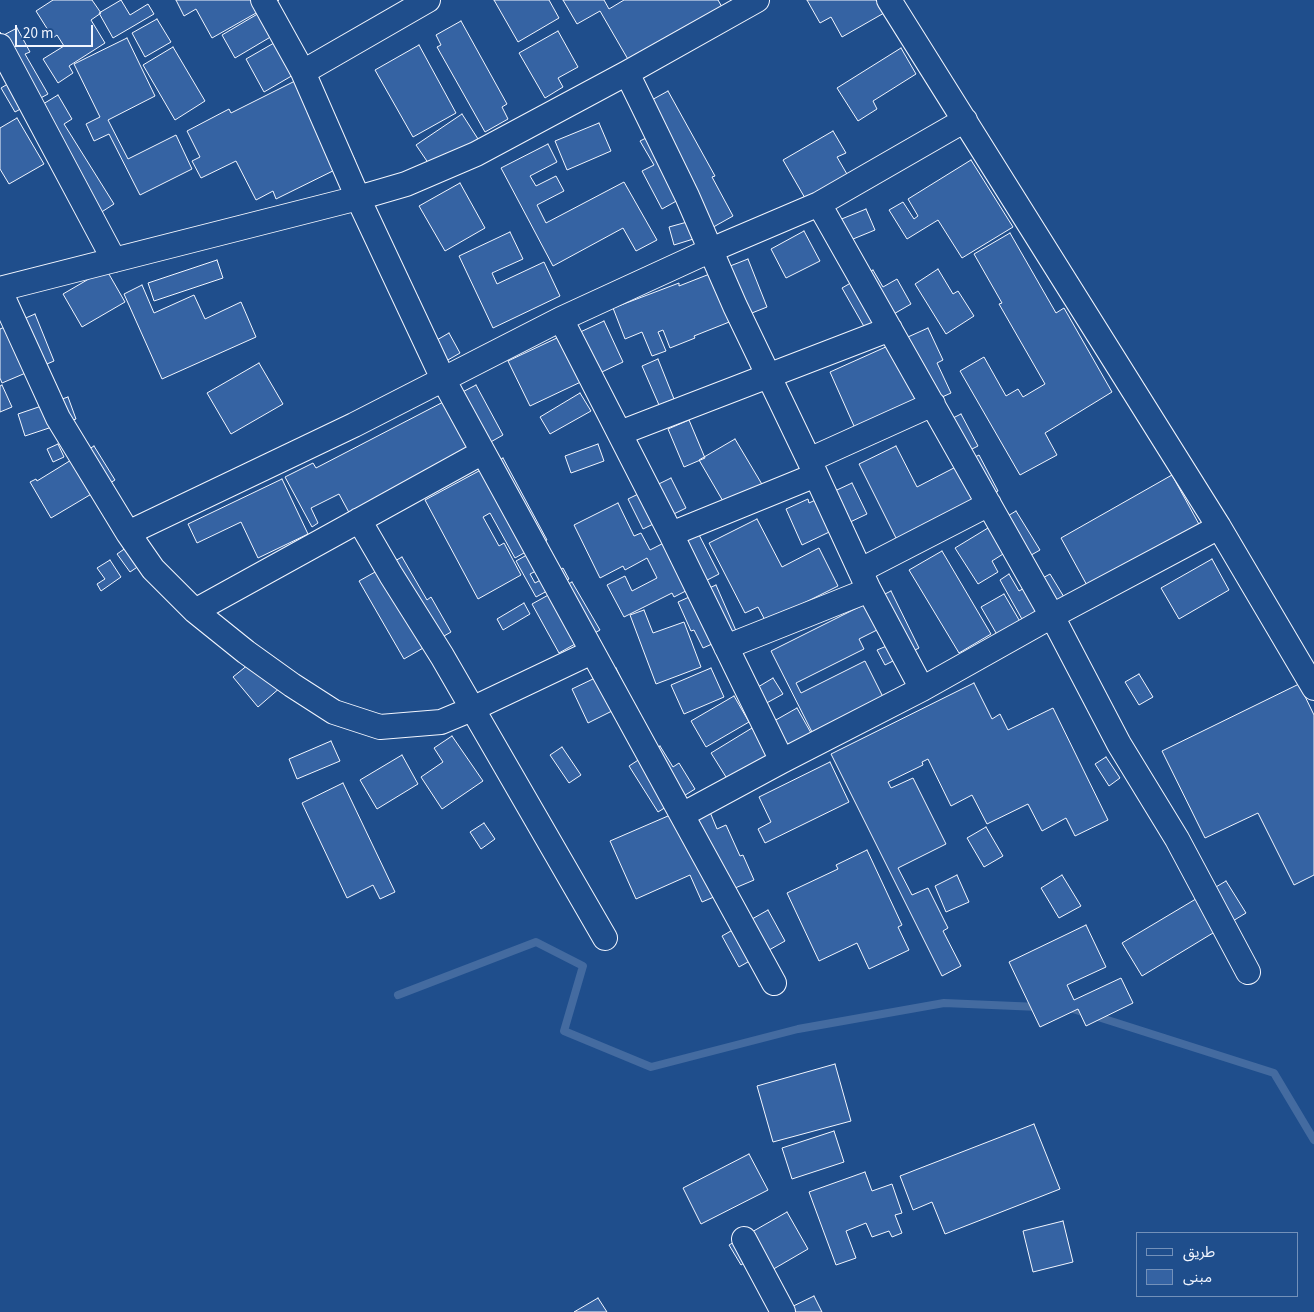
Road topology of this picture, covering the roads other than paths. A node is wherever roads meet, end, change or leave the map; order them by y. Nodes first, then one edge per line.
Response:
1 (263, 0) edge
2 (428, 0) edge
3 (758, 0) edge
4 (889, 0) edge
5 (0, 46) edge
6 (303, 72) junction
7 (627, 73) junction
8 (965, 120) junction
9 (358, 198) junction
10 (819, 204) junction
11 (711, 250) junction
12 (114, 260) junction
13 (0, 290) edge
14 (562, 319) junction
15 (890, 329) junction
16 (770, 376) junction
17 (444, 379) junction
18 (933, 404) junction
19 (620, 433) junction
20 (483, 452) junction
21 (812, 468) junction
22 (989, 504) junction
23 (359, 520) junction
24 (1219, 527) junction
25 (128, 533) junction
26 (671, 534) junction
27 (865, 580) junction
28 (195, 611) junction
29 (1052, 616) junction
30 (726, 647) junction
31 (592, 652) junction
32 (1314, 688) edge
33 (922, 690) junction
34 (472, 709) junction
35 (782, 761) junction
36 (682, 815) junction
37 (605, 938) dead end
38 (1248, 972) dead end
39 (774, 984) dead end
40 (744, 1239) dead end
41 (783, 1312) edge

1 - 6 street
2 - 6 street
3 - 7 street
4 - 8 street
5 - 12 street
6 - 9 street
7 - 9 street
7 - 11 street
8 - 10 street
8 - 24 street
9 - 12 street
9 - 17 street
10 - 11 street
10 - 15 street
11 - 14 street
11 - 16 street
12 - 13 street
13 - 25 street
14 - 17 street
14 - 19 street
15 - 16 street
15 - 18 street
16 - 19 street
16 - 21 street
17 - 20 street
17 - 25 street
18 - 21 street
18 - 22 street
19 - 26 street
20 - 23 street
20 - 31 street
21 - 26 street
21 - 27 street
22 - 27 street
22 - 29 street
23 - 28 street
23 - 34 street
24 - 29 street
24 - 32 street
25 - 28 street
26 - 30 street
27 - 30 street
27 - 33 street
28 - 34 street
29 - 33 street
29 - 38 street
30 - 35 street
31 - 34 street
31 - 36 street
33 - 35 street
34 - 37 street
35 - 36 street
36 - 39 street
40 - 41 street

